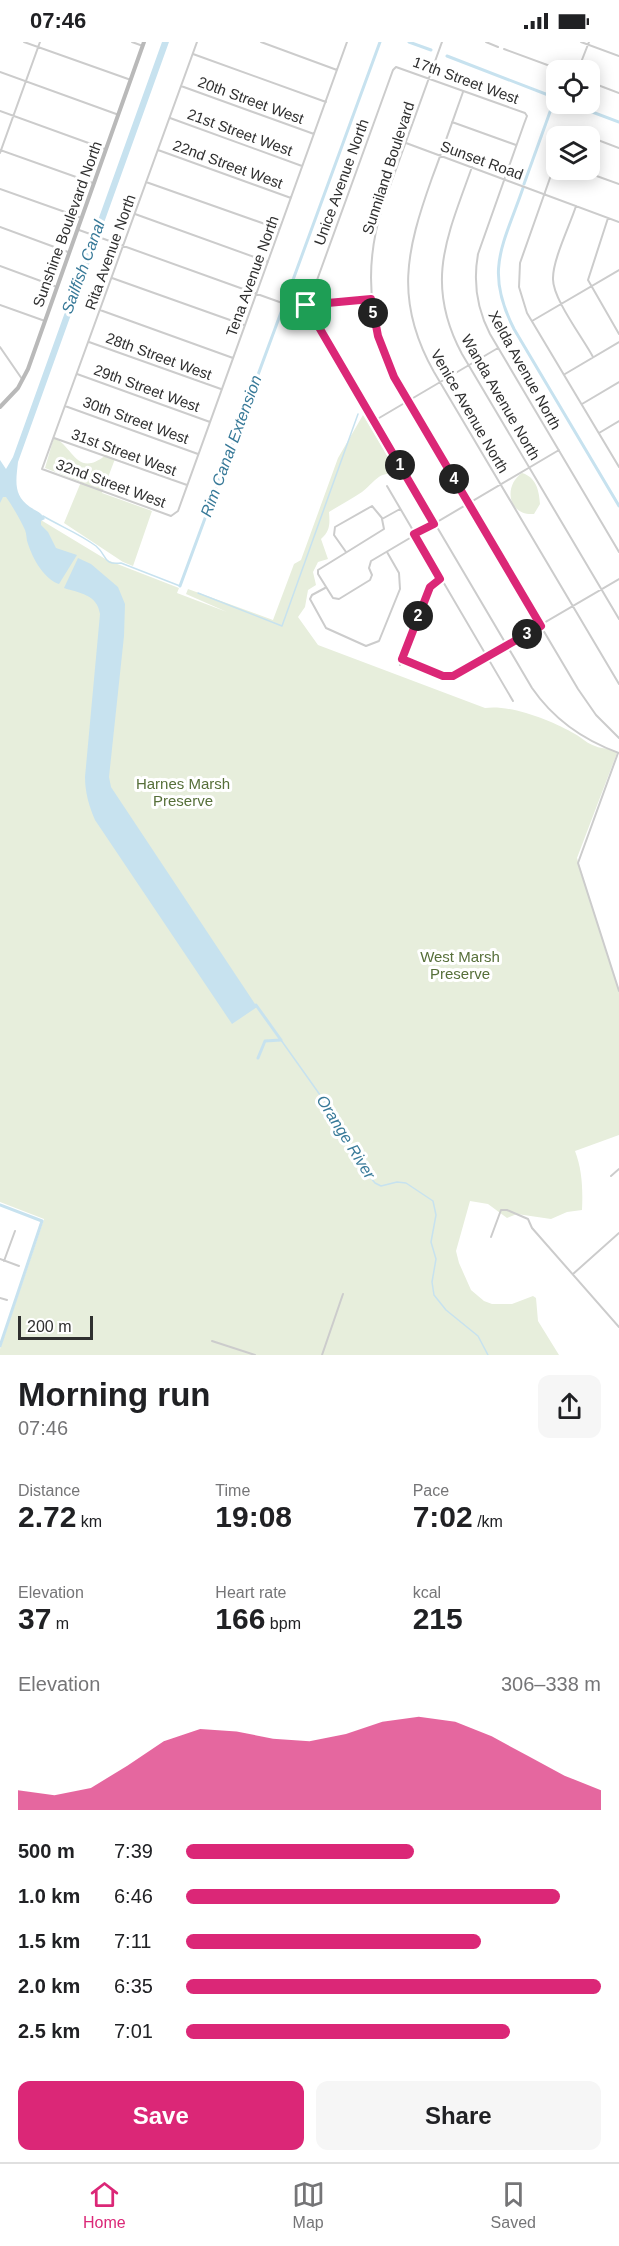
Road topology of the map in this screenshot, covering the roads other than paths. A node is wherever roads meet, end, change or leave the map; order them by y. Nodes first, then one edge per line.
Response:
1 (24, 42) edge
2 (40, 42) edge
3 (132, 42) edge
4 (197, 42) edge
5 (261, 42) edge
6 (347, 42) edge
7 (442, 42) edge
8 (486, 42) edge
9 (581, 42) edge
10 (589, 43) edge
11 (143, 44) edge
12 (38, 47) junction
13 (498, 47) dead end
14 (504, 49) dead end
15 (193, 54) junction
16 (619, 56) edge
17 (582, 60) edge
18 (546, 64) edge
19 (396, 67) joint
20 (338, 70) junction
21 (0, 72) edge
22 (429, 78) junction
23 (130, 80) junction
24 (26, 81) junction
25 (181, 86) junction
26 (600, 86) edge
27 (464, 90) junction
28 (619, 93) edge
29 (326, 102) junction
30 (0, 111) edge
31 (118, 115) junction
32 (13, 116) junction
33 (526, 116) joint
34 (170, 118) junction
35 (452, 122) junction
36 (315, 134) junction
37 (600, 140) edge
38 (406, 144) junction
39 (516, 145) junction
40 (619, 148) edge
41 (106, 149) junction
42 (158, 150) junction
43 (0, 151) edge
44 (440, 156) junction
45 (303, 166) junction
46 (472, 167) junction
47 (600, 177) edge
48 (504, 179) junction
49 (550, 180) edge
50 (146, 182) junction
51 (95, 184) junction
52 (619, 184) edge
53 (0, 189) edge
54 (545, 194) junction
55 (291, 198) junction
56 (576, 206) junction
57 (135, 214) junction
58 (82, 218) junction
59 (608, 218) junction
60 (619, 222) edge
61 (0, 228) edge
62 (78, 230) junction
63 (280, 230) junction
64 (123, 246) junction
65 (70, 253) junction
66 (268, 262) junction
67 (0, 266) edge
68 (619, 270) edge
69 (112, 278) junction
70 (591, 286) junction
71 (57, 287) junction
72 (257, 294) junction
73 (371, 299) junction
74 (562, 303) junction
75 (0, 305) edge
76 (307, 305) junction
77 (100, 309) junction
78 (45, 321) junction
79 (532, 321) junction
80 (245, 326) junction
81 (619, 334) edge
82 (89, 342) junction
83 (619, 342) edge
84 (0, 347) edge
85 (498, 348) junction
86 (593, 357) junction
87 (233, 358) junction
88 (469, 365) junction
89 (77, 374) junction
90 (564, 375) junction
91 (23, 380) junction
92 (440, 382) junction
93 (619, 382) edge
94 (222, 390) junction
95 (408, 402) junction
96 (582, 404) junction
97 (65, 406) junction
98 (0, 407) edge
99 (374, 421) junction
100 (619, 421) edge
101 (210, 422) junction
102 (599, 433) junction
103 (54, 438) junction
104 (559, 450) junction
105 (199, 454) junction
106 (618, 461) edge
107 (619, 467) edge
108 (530, 468) junction
109 (42, 469) joint
110 (500, 484) junction
111 (187, 486) junction
112 (387, 486) dead end
113 (468, 503) junction
114 (400, 509) junction
115 (174, 516) joint
116 (382, 519) junction
117 (434, 524) junction
118 (414, 534) junction
119 (346, 552) junction
120 (387, 552) junction
121 (619, 552) edge
122 (440, 579) junction
123 (619, 579) edge
124 (326, 587) junction
125 (602, 589) junction
126 (573, 607) junction
127 (619, 619) edge
128 (541, 626) junction
129 (506, 646) junction
130 (488, 657) junction
131 (402, 659) junction
132 (400, 664) dead end
133 (619, 684) edge
134 (513, 701) dead end
135 (619, 738) edge
136 (619, 753) edge
137 (619, 991) edge
138 (619, 1169) edge
139 (611, 1176) dead end
140 (15, 1231) dead end
141 (619, 1233) edge
142 (491, 1237) dead end
143 (0, 1259) edge
144 (4, 1261) junction
145 (19, 1266) dead end
146 (573, 1274) junction
147 (343, 1294) dead end
148 (0, 1298) edge
149 (7, 1300) dead end
150 (619, 1327) edge
151 (212, 1341) dead end
152 (255, 1355) edge
153 (322, 1355) edge

1 - 12 street
2 - 12 street
3 - 11 street
4 - 15 street, Rita Avenue North
5 - 20 street
6 - 20 street, Tena Avenue North
7 - 22 street, Sunniland Boulevard
8 - 13 street
9 - 10 street
10 - 16 street
10 - 17 street
11 - 23 street, Sunshine Boulevard North
12 - 23 street
12 - 24 street
14 - 18 street
15 - 25 street, Rita Avenue North
15 - 29 street
19 - 22 street, 17th Street West
19 - 76 street, Unice Avenue North
20 - 29 street, Tena Avenue North
21 - 24 street
22 - 27 street, 17th Street West
22 - 38 street, Sunniland Boulevard
23 - 31 street, Sunshine Boulevard North
24 - 31 street
24 - 32 street
25 - 34 street, Rita Avenue North
25 - 36 street, 20th Street West
26 - 28 street
27 - 33 street, 17th Street West
27 - 35 street, Venice Avenue North
29 - 36 street, Tena Avenue North
30 - 32 street
31 - 41 street, Sunshine Boulevard North
32 - 41 street
32 - 43 street
33 - 39 street, Xelda Avenue North
34 - 42 street, Rita Avenue North
34 - 45 street, 21st Street West
35 - 39 street
35 - 44 street, Venice Avenue North
36 - 45 street, Tena Avenue North
37 - 40 street
38 - 44 street, Sunset Road
38 - 73 street, Sunniland Boulevard
39 - 48 street, Xelda Avenue North
41 - 51 street, Sunshine Boulevard North
42 - 50 street, Rita Avenue North
42 - 55 street, 22nd Street West
43 - 51 street
44 - 46 street, Sunset Road
44 - 92 street, Venice Avenue North
45 - 55 street, Tena Avenue North
46 - 48 street, Sunset Road
46 - 88 street, Wanda Avenue North
47 - 52 street
48 - 54 street, Sunset Road
48 - 85 street, Xelda Avenue North
49 - 54 street
50 - 57 street, Rita Avenue North
50 - 63 street
51 - 58 street, Sunshine Boulevard North
53 - 58 street
54 - 56 street, Sunset Road
54 - 79 street
55 - 63 street, Tena Avenue North
56 - 59 street, Sunset Road
56 - 74 street
57 - 64 street, Rita Avenue North
57 - 66 street
58 - 62 street, Sunshine Boulevard North
59 - 60 street, Sunset Road
59 - 70 street
61 - 65 street
62 - 64 street
62 - 65 street, Sunshine Boulevard North
63 - 66 street, Tena Avenue North
64 - 69 street, Rita Avenue North
64 - 72 street
65 - 71 street, Sunshine Boulevard North
66 - 72 street, Tena Avenue North
67 - 71 street
68 - 70 street
69 - 77 street, Rita Avenue North
69 - 80 street
70 - 74 street
70 - 81 street
71 - 78 street, Sunshine Boulevard North
72 - 76 street
72 - 80 street, Tena Avenue North
73 - 76 street
73 - 95 street, Sunniland Boulevard
74 - 79 street
74 - 86 street
75 - 78 street
76 - 99 street
77 - 82 street, Rita Avenue North
77 - 87 street
78 - 91 street, Sunshine Boulevard North
79 - 90 street
80 - 87 street, Tena Avenue North
82 - 89 street, Rita Avenue North
82 - 94 street, 28th Street West
83 - 86 street
84 - 91 street
85 - 88 street
85 - 104 street, Xelda Avenue North
86 - 90 street
87 - 94 street, Tena Avenue North
88 - 92 street
88 - 108 street, Wanda Avenue North
89 - 97 street, Rita Avenue North
89 - 101 street, 29th Street West
90 - 96 street
91 - 98 street, Sunshine Boulevard North
92 - 95 street
92 - 110 street, Venice Avenue North
93 - 96 street
94 - 101 street, Tena Avenue North
95 - 99 street
95 - 113 street, Sunniland Boulevard
96 - 102 street
97 - 103 street, Rita Avenue North
97 - 105 street, 30th Street West
99 - 117 street
100 - 102 street
101 - 105 street, Tena Avenue North
102 - 106 street
103 - 109 street, Rita Avenue North
103 - 111 street, 31st Street West
104 - 108 street
104 - 121 street, Xelda Avenue North
105 - 111 street, Tena Avenue North
106 - 107 street
108 - 110 street
108 - 125 street, Wanda Avenue North
109 - 115 street, 32nd Street West
110 - 113 street
110 - 126 street, Venice Avenue North
111 - 115 street, Tena Avenue North
112 - 114 street
113 - 117 street
113 - 128 street, Sunniland Boulevard
114 - 116 street
114 - 118 street
116 - 119 street
116 - 119 street
117 - 118 street
117 - 129 street
118 - 120 street
118 - 122 street
119 - 124 street
120 - 124 street
120 - 124 street
122 - 130 street
122 - 131 street
123 - 125 street
125 - 126 street
125 - 127 street, Wanda Avenue North
126 - 128 street
126 - 133 street, Venice Avenue North
128 - 129 street
128 - 135 street, Sunniland Boulevard
129 - 130 street
129 - 136 street
130 - 131 street
130 - 134 street
131 - 132 street
136 - 137 street
138 - 139 street
140 - 144 street
141 - 146 street
142 - 146 street
143 - 144 street
144 - 145 street
146 - 150 street
147 - 153 street
148 - 149 street
151 - 152 street

